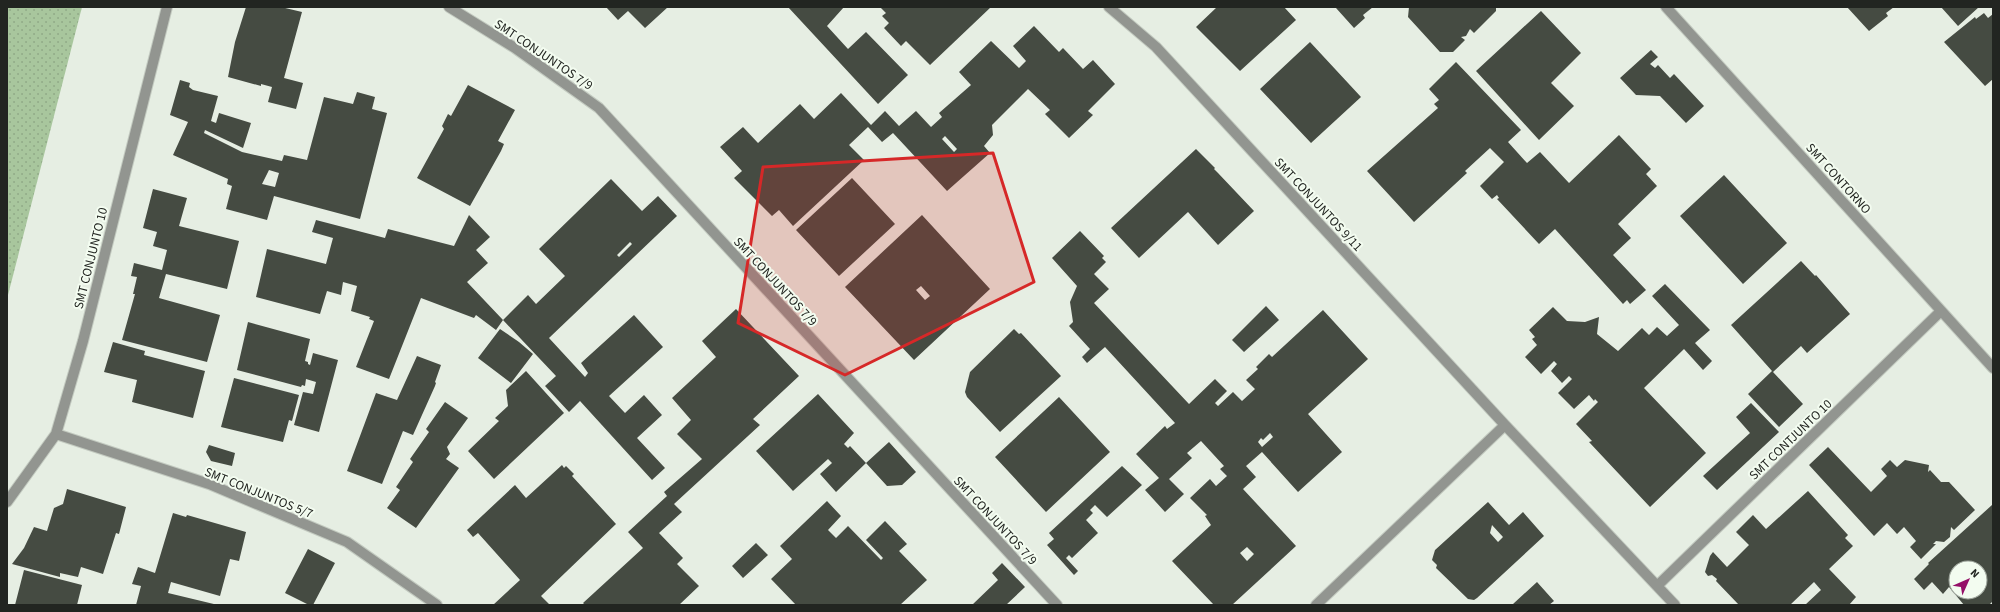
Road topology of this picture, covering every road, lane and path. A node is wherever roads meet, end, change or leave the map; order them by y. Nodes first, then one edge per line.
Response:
1 (167, 7) edge
2 (449, 7) edge
3 (1110, 7) edge
4 (1666, 7) edge
5 (1941, 311) junction
6 (1993, 368) edge
7 (1505, 425) junction
8 (56, 434) junction
9 (7, 502) edge
10 (1657, 586) junction
11 (437, 605) edge
12 (1057, 605) edge
13 (1316, 605) edge
14 (1675, 605) edge

1 - 8 street, SMT CONJUNTO 10
2 - 12 street, SMT CONJUNTOS 7/9
3 - 7 street, SMT CONJUNTOS 9/11
4 - 5 street, SMT CONTORNO
5 - 6 street, SMT CONTORNO
5 - 10 street, SMT CONTJUNTO 10
7 - 10 street, SMT CONJUNTOS 9/11
7 - 13 street
8 - 9 street, SMT CONJUNTO 10
8 - 11 street, SMT CONJUNTOS 5/7
10 - 14 street, SMT CONJUNTOS 9/11

